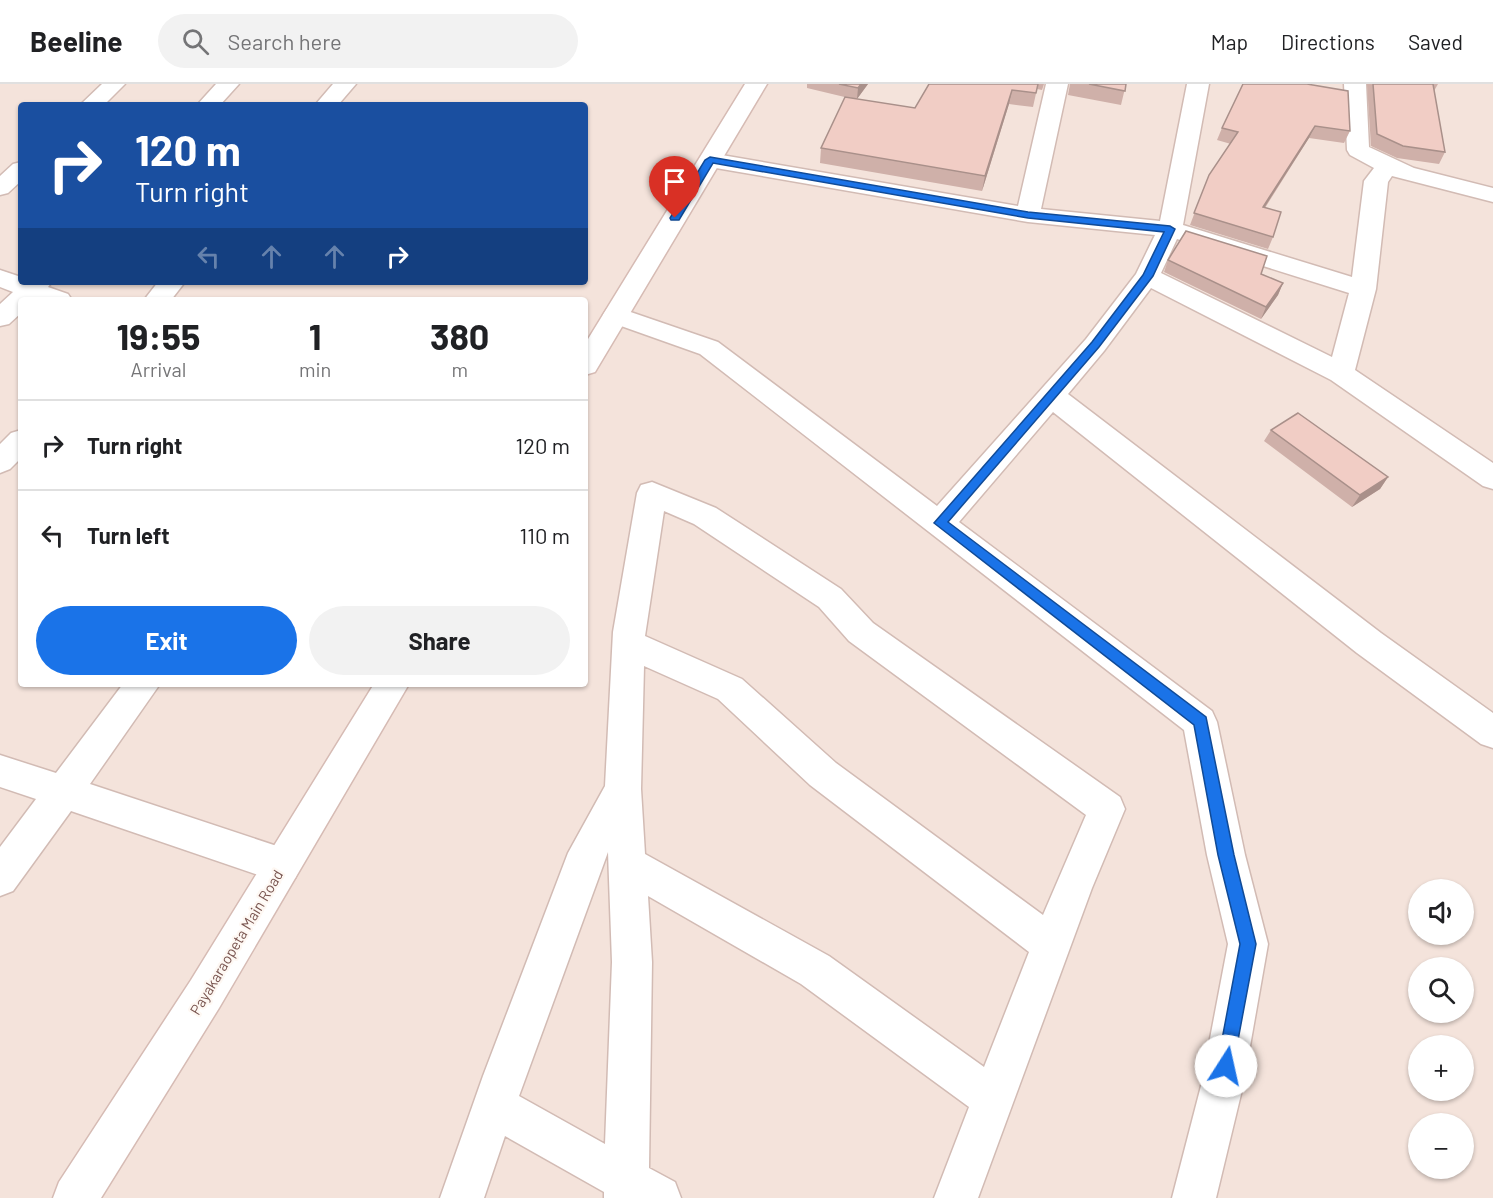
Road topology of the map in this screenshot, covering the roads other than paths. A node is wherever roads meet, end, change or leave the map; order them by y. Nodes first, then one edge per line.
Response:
1 (114, 84) edge
2 (228, 84) edge
3 (345, 84) edge
4 (756, 84) edge
5 (1057, 84) edge
6 (1197, 84) edge
7 (1355, 84) edge
8 (94, 102) edge
9 (211, 102) edge
10 (329, 102) edge
11 (710, 160) junction
12 (1387, 167) junction
13 (18, 172) edge
14 (0, 188) edge
15 (1493, 195) edge
16 (1028, 215) junction
17 (1170, 229) junction
18 (1147, 276) junction
19 (0, 278) edge
20 (18, 282) edge
21 (170, 285) edge
22 (35, 286) edge
23 (1363, 290) junction
24 (23, 297) edge
25 (54, 297) edge
26 (160, 297) edge
27 (18, 302) edge
28 (616, 315) junction
29 (0, 318) edge
30 (588, 361) edge
31 (1341, 373) junction
32 (1051, 396) junction
33 (18, 443) edge
34 (0, 462) edge
35 (1493, 478) edge
36 (940, 523) junction
37 (628, 644) junction
38 (140, 687) edge
39 (390, 687) edge
40 (1493, 733) edge
41 (0, 771) edge
42 (623, 789) junction
43 (63, 792) junction
44 (628, 864) junction
45 (282, 865) junction
46 (0, 878) edge
47 (1052, 945) junction
48 (993, 1100) junction
49 (494, 1106) junction
50 (637, 1192) edge
51 (75, 1198) edge
52 (462, 1198) edge
53 (956, 1198) edge
54 (1194, 1198) edge

1 - 8 street
2 - 9 street
3 - 10 street
4 - 11 street
5 - 16 street
6 - 17 street
7 - 12 street
11 - 16 street
11 - 28 street
12 - 15 street
12 - 23 street
13 - 14 street
16 - 17 street
17 - 18 street
17 - 23 street
18 - 31 street
18 - 32 street
19 - 20 street
21 - 26 street
22 - 24 street
22 - 25 street
23 - 31 street
27 - 29 street
28 - 30 street
28 - 36 street
31 - 35 street
32 - 36 street
32 - 40 street
33 - 34 street
36 - 54 street
37 - 42 street
37 - 47 street
37 - 47 street
38 - 43 street
39 - 45 street, Payakaraopeta Main Road
41 - 43 street
42 - 44 street
42 - 49 street
43 - 45 street
43 - 46 street
44 - 48 street
44 - 50 street
45 - 51 street, Payakaraopeta Main Road
47 - 48 street
48 - 53 street
49 - 50 street
49 - 52 street

